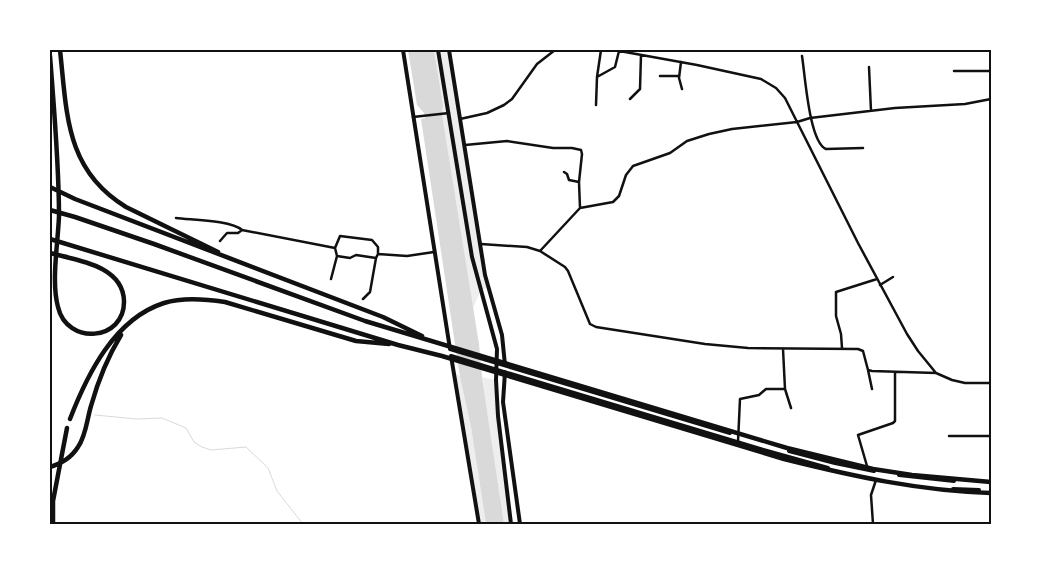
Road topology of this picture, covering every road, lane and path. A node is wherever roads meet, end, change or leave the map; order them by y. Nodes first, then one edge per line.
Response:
1 (60, 50) edge
2 (403, 50) edge
3 (438, 50) edge
4 (449, 50) edge
5 (556, 50) edge
6 (601, 50) edge
7 (614, 50) edge
8 (619, 51) edge
9 (641, 55) junction
10 (50, 56) edge
11 (802, 56) dead end
12 (681, 62) junction
13 (869, 67) dead end
14 (954, 71) dead end
15 (991, 71) edge
16 (660, 76) dead end
17 (679, 76) junction
18 (597, 77) junction
19 (682, 90) dead end
20 (630, 99) dead end
21 (991, 99) edge
22 (596, 105) dead end
23 (871, 111) junction
24 (447, 113) junction
25 (413, 118) junction
26 (810, 118) junction
27 (460, 119) junction
28 (797, 122) junction
29 (465, 145) junction
30 (863, 148) dead end
31 (564, 172) dead end
32 (579, 182) junction
33 (50, 187) edge
34 (580, 208) junction
35 (50, 210) edge
36 (176, 218) dead end
37 (242, 230) junction
38 (50, 239) edge
39 (220, 241) dead end
40 (481, 244) junction
41 (335, 248) junction
42 (540, 251) junction
43 (436, 252) junction
44 (50, 253) edge
45 (378, 254) junction
46 (337, 256) junction
47 (376, 258) junction
48 (255, 269) junction
49 (893, 277) dead end
50 (331, 279) dead end
51 (877, 279) junction
52 (880, 285) junction
53 (488, 287) junction
54 (480, 289) junction
55 (363, 298) dead end
56 (125, 327) junction
57 (435, 343) junction
58 (398, 345) junction
59 (842, 348) junction
60 (450, 349) junction
61 (783, 349) junction
62 (451, 356) junction
63 (497, 363) junction
64 (505, 366) junction
65 (496, 370) junction
66 (868, 370) junction
67 (894, 371) junction
68 (505, 372) junction
69 (936, 373) junction
70 (991, 383) edge
71 (785, 389) junction
72 (872, 389) dead end
73 (791, 408) dead end
74 (70, 419) dead end
75 (67, 428) dead end
76 (739, 436) junction
77 (949, 436) dead end
78 (991, 436) edge
79 (738, 442) junction
80 (835, 463) junction
81 (50, 467) edge
82 (834, 469) junction
83 (868, 470) junction
84 (877, 479) junction
85 (991, 482) edge
86 (991, 492) edge
87 (53, 524) edge
88 (479, 524) edge
89 (511, 524) edge
90 (520, 524) edge
91 (873, 524) edge

1 - 48 highway
2 - 25 main road
3 - 24 main road
4 - 27 main road
5 - 27 street
6 - 18 street
7 - 8 street
8 - 9 street
8 - 18 street
9 - 12 street
9 - 20 street
10 - 44 highway
11 - 26 street
12 - 17 street
12 - 28 street
13 - 23 street
14 - 15 street
16 - 17 street
17 - 19 street
18 - 22 street
21 - 23 street
23 - 26 street
24 - 25 street
24 - 54 main road
25 - 43 main road
26 - 28 street
26 - 30 street
27 - 29 main road
28 - 34 street
28 - 51 street
29 - 32 street
29 - 40 main road
31 - 32 street
32 - 34 street
33 - 48 highway
34 - 42 street
35 - 57 highway
36 - 37 street
37 - 39 street
37 - 41 street
38 - 58 highway
40 - 42 street
40 - 53 main road
41 - 45 street
41 - 46 street
42 - 61 street
43 - 45 street
43 - 60 main road
45 - 47 street
46 - 47 street
46 - 50 street
47 - 55 street
48 - 57 highway
49 - 52 street
51 - 52 street
51 - 59 street
52 - 69 street
53 - 54 main road
53 - 64 main road
54 - 63 main road
56 - 58 highway
56 - 74 highway
56 - 81 highway
57 - 85 highway
58 - 86 highway
59 - 61 street
59 - 66 street
60 - 62 main road
60 - 63 main road
61 - 71 street
62 - 65 main road
62 - 88 main road
63 - 64 main road
63 - 65 main road
64 - 76 main road
65 - 68 main road
65 - 89 main road
66 - 67 street
66 - 72 street
67 - 69 street
67 - 83 street
68 - 79 main road
68 - 90 main road
69 - 70 street
71 - 73 street
71 - 76 street
75 - 87 highway
76 - 79 street
76 - 80 main road
77 - 78 street
79 - 82 main road
80 - 82 main road
80 - 83 main road
82 - 84 main road
83 - 85 main road
84 - 86 main road
84 - 91 street

